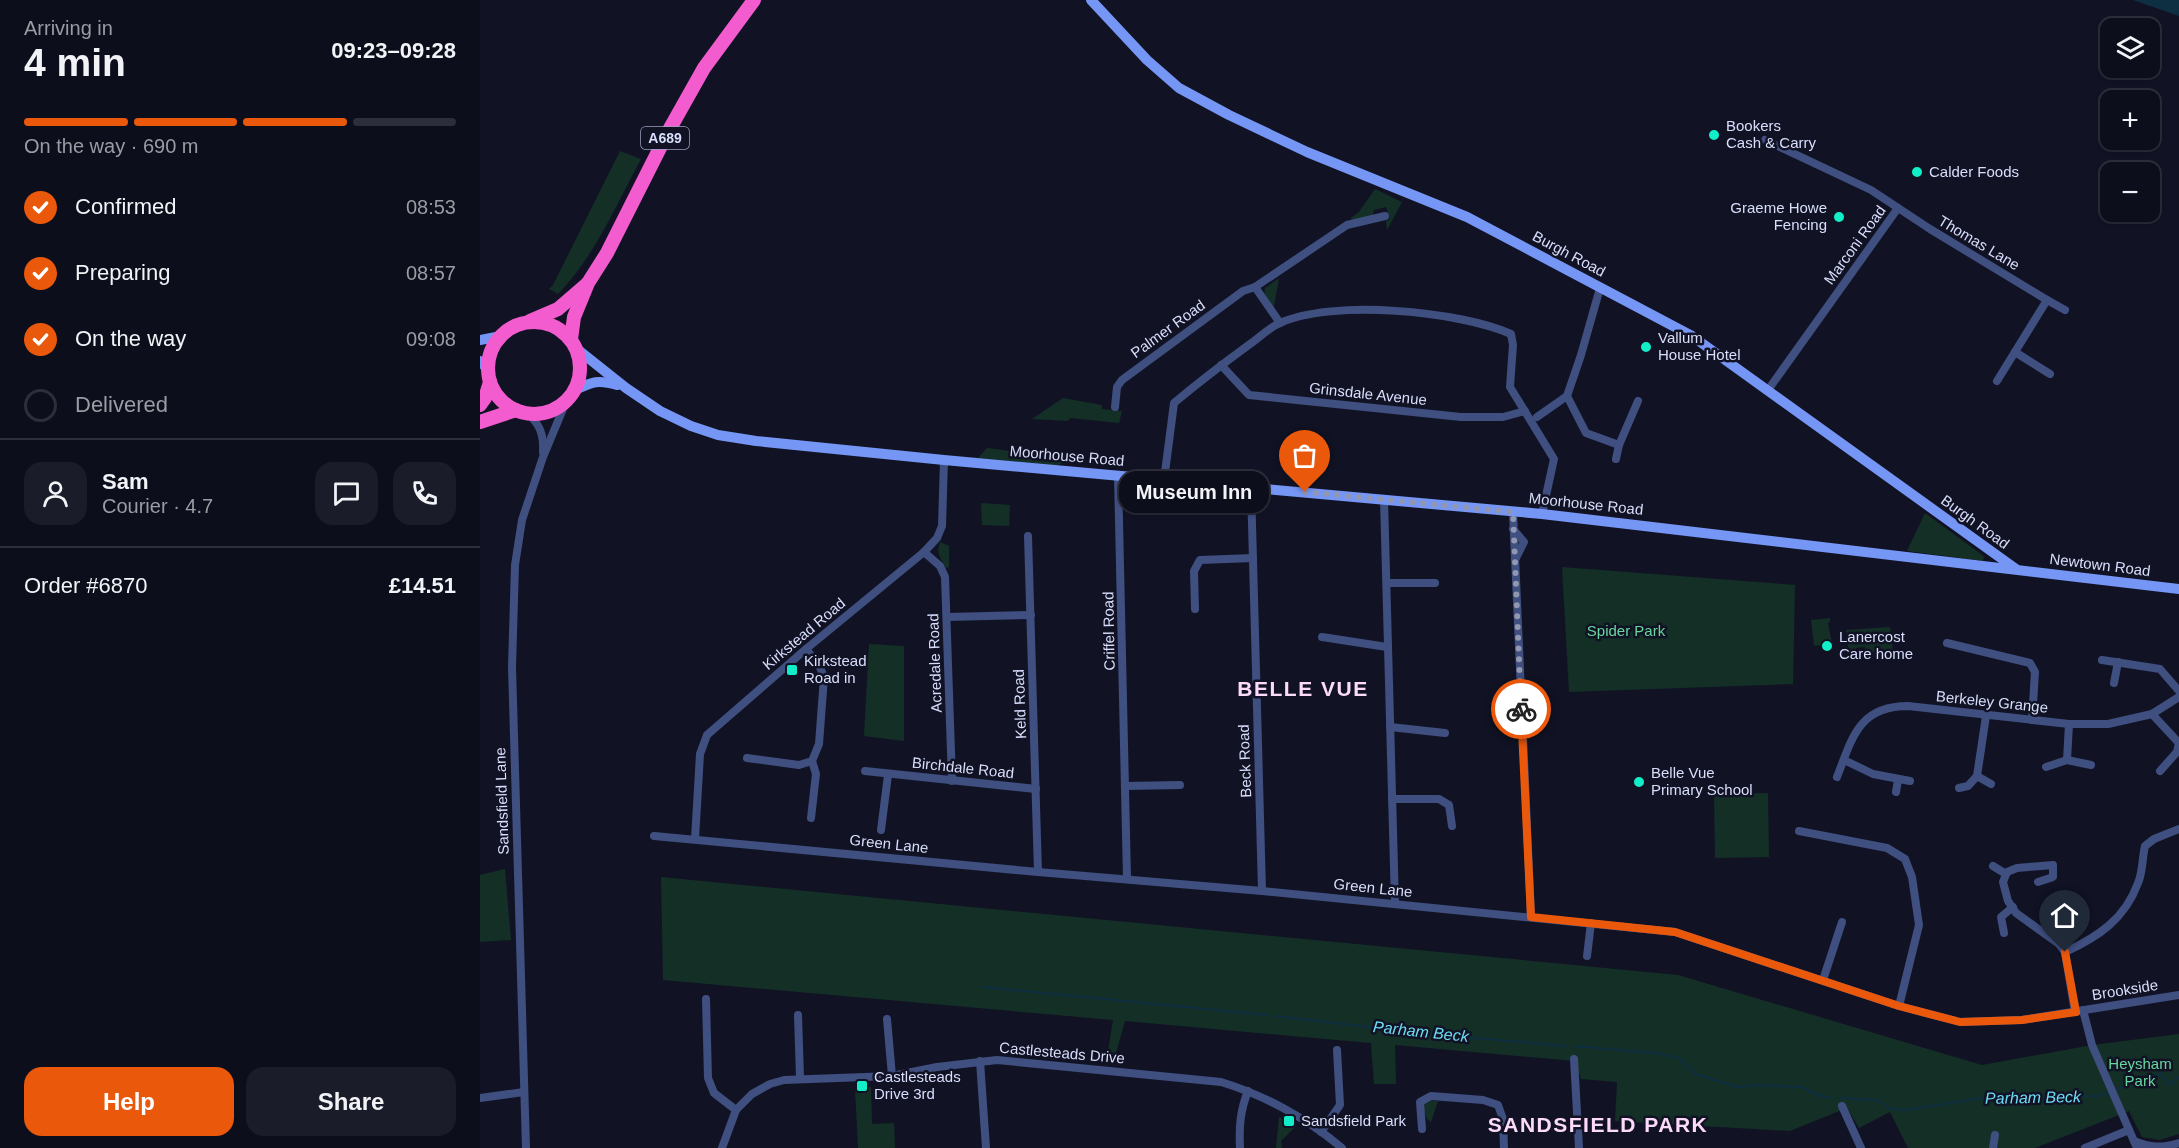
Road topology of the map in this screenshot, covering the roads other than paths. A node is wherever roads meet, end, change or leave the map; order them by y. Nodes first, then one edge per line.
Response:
1 (754, 0) edge
2 (1091, 0) edge
3 (1765, 140) dead end
4 (1898, 208) junction
5 (1385, 216) dead end
6 (588, 283) junction
7 (1255, 287) junction
8 (1600, 288) junction
9 (2047, 300) junction
10 (2065, 310) dead end
11 (528, 322) junction
12 (1280, 323) junction
13 (501, 336) junction
14 (480, 340) edge
15 (574, 344) junction
16 (2014, 352) junction
17 (1221, 365) junction
18 (486, 371) edge
19 (2050, 374) dead end
20 (1997, 381) dead end
21 (626, 388) junction
22 (1768, 390) junction
23 (571, 394) junction
24 (1567, 396) junction
25 (1638, 401) dead end
26 (480, 405) edge
27 (1115, 407) dead end
28 (1525, 411) junction
29 (521, 412) junction
30 (1537, 417) dead end
31 (480, 422) edge
32 (1619, 445) junction
33 (543, 457) junction
34 (1616, 459) dead end
35 (944, 460) junction
36 (1118, 476) junction
37 (1164, 480) junction
38 (1251, 487) junction
39 (1384, 499) junction
40 (1513, 512) junction
41 (1542, 514) junction
42 (1028, 536) dead end
43 (924, 552) junction
44 (1990, 552) junction
45 (1253, 558) junction
46 (1983, 567) junction
47 (2017, 570) junction
48 (1435, 583) dead end
49 (1387, 584) junction
50 (2179, 589) edge
51 (1194, 609) dead end
52 (1031, 615) junction
53 (947, 617) junction
54 (1322, 637) dead end
55 (1947, 643) dead end
56 (1388, 647) junction
57 (806, 650) junction
58 (2102, 660) dead end
59 (2118, 662) junction
60 (2114, 683) dead end
61 (2179, 691) edge
62 (2179, 697) edge
63 (2152, 714) junction
64 (1986, 716) junction
65 (2032, 720) junction
66 (2069, 724) junction
67 (1390, 726) junction
68 (1445, 733) dead end
69 (2179, 743) edge
70 (747, 759) dead end
71 (1844, 760) junction
72 (2067, 760) junction
73 (812, 761) junction
74 (2091, 765) dead end
75 (2046, 767) dead end
76 (865, 771) dead end
77 (2160, 771) dead end
78 (888, 775) junction
79 (1977, 776) junction
80 (1837, 777) dead end
81 (1898, 780) junction
82 (952, 781) junction
83 (1910, 781) dead end
84 (1991, 784) dead end
85 (1180, 785) dead end
86 (1126, 786) junction
87 (1959, 788) dead end
88 (1036, 789) junction
89 (1896, 792) dead end
90 (1392, 799) junction
91 (812, 818) dead end
92 (1452, 826) dead end
93 (2179, 829) edge
94 (881, 830) dead end
95 (1799, 831) dead end
96 (654, 836) dead end
97 (695, 838) junction
98 (1993, 866) dead end
99 (1038, 872) junction
100 (2006, 874) junction
101 (1127, 878) junction
102 (2038, 882) dead end
103 (1262, 891) junction
104 (1395, 904) junction
105 (2013, 907) junction
106 (1531, 917) junction
107 (1842, 922) dead end
108 (1591, 923) junction
109 (2004, 933) dead end
110 (2065, 952) junction
111 (1587, 956) dead end
112 (1822, 980) junction
113 (2179, 995) edge
114 (706, 999) dead end
115 (1899, 1006) junction
116 (2079, 1011) junction
117 (798, 1015) dead end
118 (887, 1019) dead end
119 (1336, 1050) dead end
120 (1574, 1059) dead end
121 (980, 1061) junction
122 (892, 1076) junction
123 (800, 1078) junction
124 (1248, 1091) junction
125 (524, 1092) junction
126 (480, 1098) edge
127 (1842, 1106) dead end
128 (736, 1110) junction
129 (1422, 1129) dead end
130 (2129, 1130) junction
131 (1321, 1132) junction
132 (1995, 1135) dead end
133 (2179, 1143) edge
134 (2135, 1144) edge
135 (526, 1148) edge
136 (722, 1148) edge
137 (986, 1148) edge
138 (1240, 1148) edge
139 (1342, 1148) edge
140 (1504, 1148) edge
141 (1579, 1148) edge
142 (1861, 1148) edge
143 (1993, 1148) edge
144 (2085, 1148) edge
145 (2165, 1148) edge

1 - 6 highway, A689
2 - 8 main road, Burgh Road
3 - 4 street, Marconi Road
4 - 9 street, Thomas Lane
4 - 22 street, Marconi Road
5 - 7 street, Palmer Road
6 - 11 highway, A689
6 - 15 highway, A689
7 - 12 street
7 - 27 street, Palmer Road
8 - 22 main road, Burgh Road
8 - 24 street
9 - 10 street, Thomas Lane
9 - 16 street
11 - 13 highway, A689
11 - 15 highway
12 - 17 street
12 - 28 street
13 - 14 main road
13 - 18 highway
15 - 21 main road, Moorhouse Road
15 - 23 highway, A689
16 - 19 street
16 - 20 street
17 - 28 street, Grinsdale Avenue
17 - 37 street
18 - 26 highway
18 - 29 highway
21 - 23 main road, Moorhouse Road
21 - 35 main road, Moorhouse Road
22 - 44 main road, Burgh Road
23 - 29 highway
23 - 33 street, Sandsfield Lane
24 - 30 street
24 - 32 street
25 - 32 street
28 - 41 street
29 - 31 highway
29 - 33 street
32 - 34 street
33 - 125 street, Sandsfield Lane
35 - 36 main road, Moorhouse Road
35 - 43 street, Kirkstead Road
36 - 37 main road, Moorhouse Road
36 - 86 street, Criffel Road
37 - 38 main road, Moorhouse Road
38 - 39 main road, Moorhouse Road
38 - 45 street, Beck Road
39 - 40 main road, Moorhouse Road
39 - 49 street
40 - 41 main road, Moorhouse Road
40 - 106 street
41 - 46 main road, Moorhouse Road
42 - 52 street, Keld Road
43 - 53 street, Acredale Road
43 - 57 street, Kirkstead Road
44 - 46 main road
44 - 47 main road, Burgh Road
45 - 51 street
45 - 103 street, Beck Road
46 - 47 main road, Moorhouse Road
47 - 50 main road, Newtown Road
48 - 49 street
49 - 56 street
52 - 53 street
52 - 88 street, Keld Road
53 - 82 street, Acredale Road
54 - 56 street
55 - 65 street
56 - 67 street
57 - 73 street
57 - 97 street, Kirkstead Road
58 - 59 street
59 - 60 street
59 - 61 street
62 - 63 street, Berkeley Grange
63 - 66 street, Berkeley Grange
63 - 69 street
64 - 65 street, Berkeley Grange
64 - 71 street, Berkeley Grange
64 - 79 street
65 - 66 street, Berkeley Grange
66 - 72 street
67 - 68 street
67 - 90 street
69 - 77 street
70 - 73 street
71 - 80 street, Berkeley Grange
71 - 81 street
72 - 74 street
72 - 75 street
73 - 91 street
76 - 78 street, Birchdale Road
78 - 82 street, Birchdale Road
78 - 94 street
79 - 84 street
79 - 87 street
81 - 83 street
81 - 89 street
82 - 88 street, Birchdale Road
85 - 86 street
86 - 101 street, Criffel Road
88 - 99 street, Keld Road
90 - 92 street
90 - 104 street
93 - 110 street
95 - 115 street
96 - 97 street, Green Lane
97 - 99 street, Green Lane
98 - 100 street
99 - 101 street, Green Lane
100 - 102 street
100 - 105 street
101 - 103 street, Green Lane
103 - 104 street, Green Lane
104 - 106 street, Green Lane
105 - 109 street
105 - 110 street
106 - 108 street, Green Lane
107 - 112 street
108 - 111 street
108 - 112 street, Green Lane
110 - 116 street
112 - 115 street, Green Lane
113 - 116 street, Brookside
114 - 128 street
115 - 116 street, Green Lane
116 - 130 street
117 - 123 street
118 - 122 street
119 - 131 street
120 - 141 street
121 - 122 street, Castlesteads Drive
121 - 124 street, Castlesteads Drive
121 - 137 street
122 - 123 street, Castlesteads Drive
123 - 128 street, Castlesteads Drive
124 - 131 street, Castlesteads Drive
124 - 138 street
125 - 126 street
125 - 135 street, Sandsfield Lane
127 - 142 street
128 - 136 street, Castlesteads Drive
129 - 140 street
130 - 134 street
130 - 144 street
131 - 139 street, Castlesteads Drive
132 - 143 street
133 - 145 street
134 - 145 street

